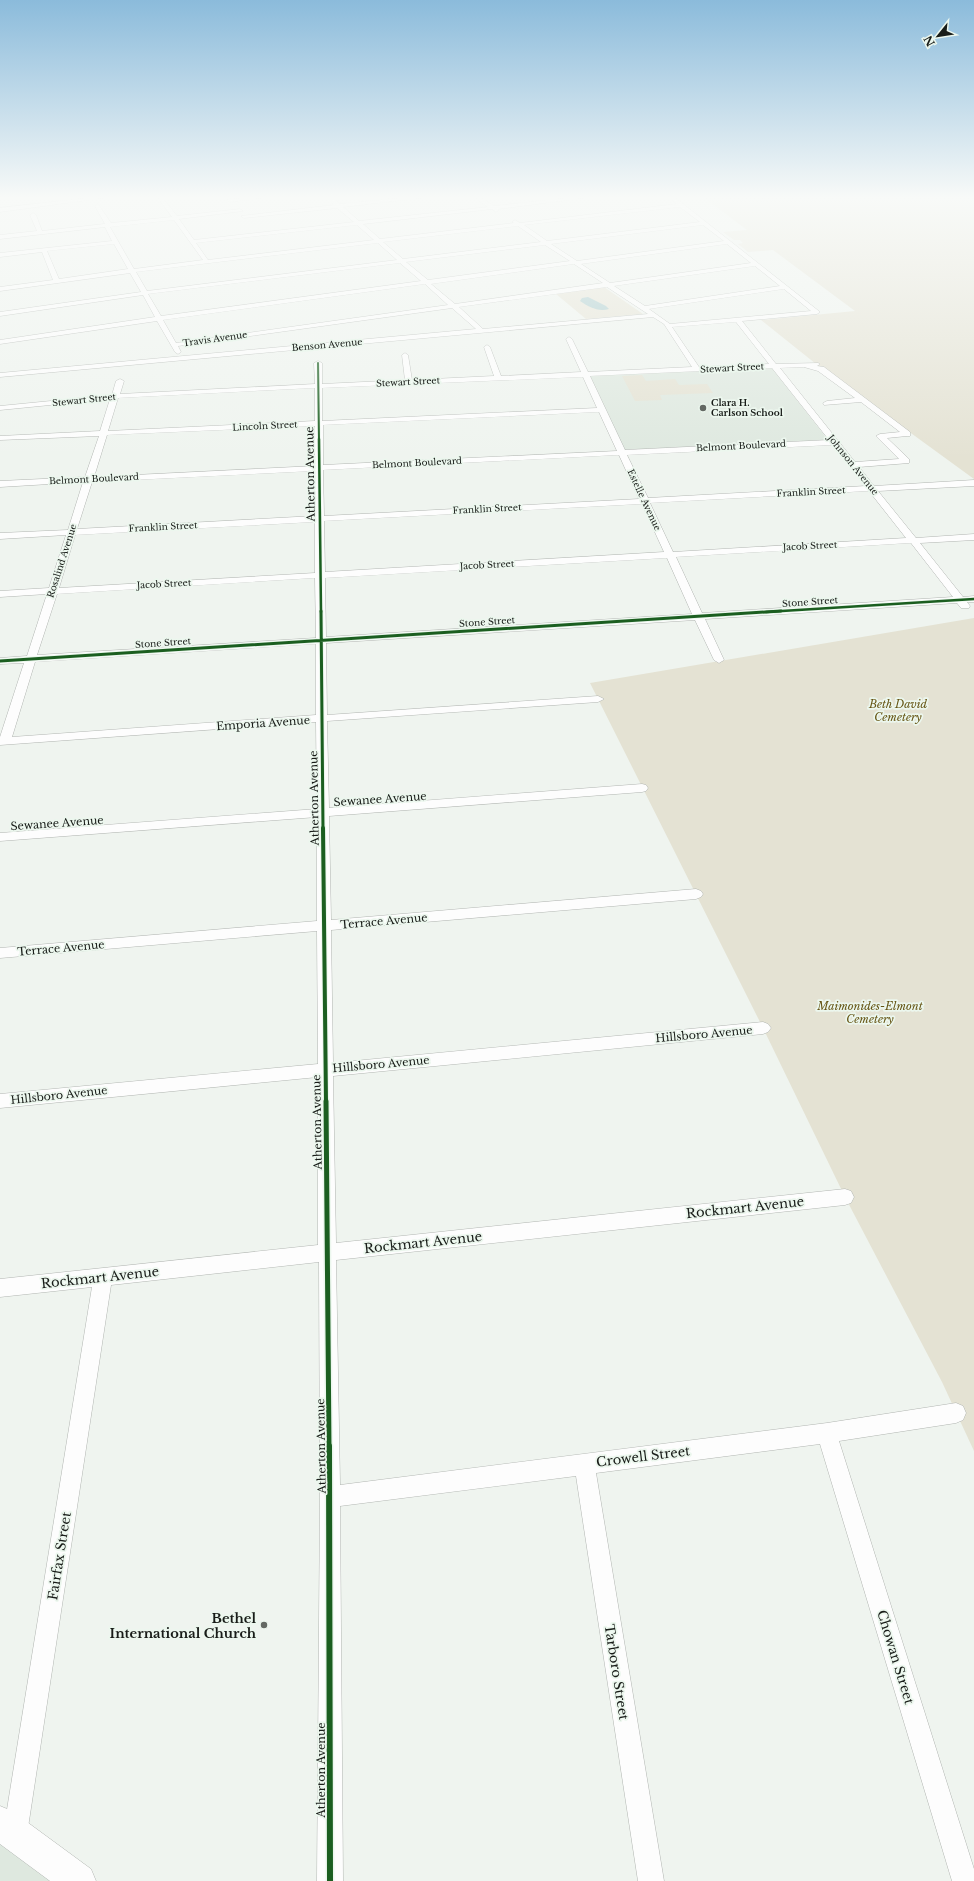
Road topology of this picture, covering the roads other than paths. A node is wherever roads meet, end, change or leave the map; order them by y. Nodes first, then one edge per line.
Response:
1 (37, 284) edge
2 (140, 284) edge
3 (219, 284) edge
4 (414, 284) edge
5 (429, 284) edge
6 (608, 284) joint
7 (781, 284) edge
8 (785, 287) junction
9 (0, 289) edge
10 (145, 293) junction
11 (454, 306) junction
12 (644, 308) junction
13 (0, 314) edge
14 (654, 315) junction
15 (159, 318) junction
16 (738, 320) junction
17 (667, 326) junction
18 (482, 331) junction
19 (569, 339) dead end
20 (0, 342) edge
21 (174, 345) junction
22 (487, 347) dead end
23 (405, 355) dead end
24 (181, 358) junction
25 (318, 363) dead end
26 (803, 364) junction
27 (816, 364) dead end
28 (775, 366) junction
29 (697, 369) junction
30 (585, 374) junction
31 (0, 375) edge
32 (498, 378) junction
33 (120, 382) dead end
34 (409, 382) junction
35 (318, 386) junction
36 (115, 397) junction
37 (864, 400) junction
38 (827, 403) dead end
39 (0, 408) edge
40 (602, 410) junction
41 (319, 423) junction
42 (103, 434) junction
43 (0, 438) edge
44 (835, 442) junction
45 (622, 452) junction
46 (853, 465) junction
47 (319, 468) junction
48 (88, 479) junction
49 (974, 483) edge
50 (0, 484) edge
51 (872, 488) junction
52 (644, 501) junction
53 (320, 518) junction
54 (72, 532) junction
55 (0, 536) edge
56 (974, 536) edge
57 (913, 540) junction
58 (669, 555) junction
59 (320, 575) junction
60 (53, 590) junction
61 (0, 594) edge
62 (974, 599) edge
63 (961, 601) junction
64 (968, 610) dead end
65 (698, 617) junction
66 (320, 641) junction
67 (31, 659) junction
68 (719, 660) dead end
69 (0, 661) edge
70 (598, 699) dead end
71 (322, 719) junction
72 (2, 741) edge
73 (642, 788) dead end
74 (323, 812) junction
75 (0, 837) edge
76 (696, 894) dead end
77 (324, 927) junction
78 (0, 953) edge
79 (763, 1028) dead end
80 (326, 1069) junction
81 (0, 1101) edge
82 (845, 1197) dead end
83 (328, 1252) junction
84 (103, 1277) junction
85 (0, 1288) edge
86 (956, 1413) dead end
87 (827, 1433) junction
88 (584, 1464) junction
89 (330, 1497) junction
90 (8, 1829) edge
91 (78, 1881) edge
92 (330, 1881) edge
93 (651, 1881) edge
94 (965, 1881) edge

1 - 9 street
2 - 10 street
3 - 10 street
4 - 15 street
5 - 11 street
6 - 11 street, Travis Avenue
6 - 12 street
7 - 8 street
8 - 12 street
8 - 16 street
10 - 13 street
10 - 15 street
11 - 18 street
11 - 21 street, Travis Avenue
12 - 14 street
14 - 17 street
14 - 18 street, Benson Avenue
15 - 20 street
15 - 21 street
16 - 17 street
16 - 28 street, Johnson Avenue
17 - 29 street
18 - 24 street, Benson Avenue
19 - 30 street, Estelle Avenue
21 - 24 street
22 - 32 street
23 - 34 street
24 - 31 street, Benson Avenue
25 - 35 street, Atherton Avenue
26 - 27 street, Stewart Street
26 - 28 street, Stewart Street
26 - 37 street
28 - 29 street, Stewart Street
28 - 44 street, Johnson Avenue
29 - 30 street, Stewart Street
30 - 32 street, Stewart Street
30 - 40 street, Estelle Avenue
32 - 34 street, Stewart Street
33 - 36 street, Rosalind Avenue
34 - 35 street, Stewart Street
35 - 36 street, Stewart Street
35 - 41 street, Atherton Avenue
36 - 39 street, Stewart Street
36 - 42 street, Rosalind Avenue
37 - 38 street
37 - 46 street
40 - 41 street, Lincoln Street
40 - 45 street, Estelle Avenue
41 - 42 street, Lincoln Street
41 - 47 street, Atherton Avenue
42 - 43 street, Lincoln Street
42 - 48 street, Rosalind Avenue
44 - 45 street, Belmont Boulevard
44 - 46 street, Johnson Avenue
45 - 47 street, Belmont Boulevard
45 - 52 street, Estelle Avenue
46 - 51 street, Johnson Avenue
47 - 48 street, Belmont Boulevard
47 - 53 street, Atherton Avenue
48 - 50 street, Belmont Boulevard
48 - 54 street, Rosalind Avenue
49 - 51 street, Franklin Street
51 - 52 street, Franklin Street
51 - 57 street, Johnson Avenue
52 - 53 street, Franklin Street
52 - 58 street, Estelle Avenue
53 - 54 street, Franklin Street
53 - 59 street, Atherton Avenue
54 - 55 street, Franklin Street
54 - 60 street, Rosalind Avenue
56 - 57 street, Jacob Street
57 - 58 street, Jacob Street
57 - 63 street, Johnson Avenue
58 - 59 street, Jacob Street
58 - 65 street, Estelle Avenue
59 - 60 street, Jacob Street
59 - 66 street, Atherton Avenue
60 - 61 street, Jacob Street
60 - 67 street, Rosalind Avenue
62 - 63 street, Stone Street
63 - 64 street, Johnson Avenue
63 - 65 street, Stone Street
65 - 66 street, Stone Street
65 - 68 street, Estelle Avenue
66 - 67 street, Stone Street
66 - 71 street, Atherton Avenue
67 - 69 street, Stone Street
67 - 72 street, Rosalind Avenue
70 - 71 street, Emporia Avenue
71 - 72 street, Emporia Avenue
71 - 74 street, Atherton Avenue
73 - 74 street, Sewanee Avenue
74 - 75 street, Sewanee Avenue
74 - 77 street, Atherton Avenue
76 - 77 street, Terrace Avenue
77 - 78 street, Terrace Avenue
77 - 80 street, Atherton Avenue
79 - 80 street, Hillsboro Avenue
80 - 81 street, Hillsboro Avenue
80 - 83 street, Atherton Avenue
82 - 83 street, Rockmart Avenue
83 - 84 street, Rockmart Avenue
83 - 89 street, Atherton Avenue
84 - 85 street, Rockmart Avenue
84 - 90 street, Fairfax Street
86 - 87 street, Crowell Street
87 - 88 street, Crowell Street
87 - 94 street, Chowan Street
88 - 89 street, Crowell Street
88 - 93 street, Tarboro Street
89 - 92 street, Atherton Avenue
90 - 91 main road

